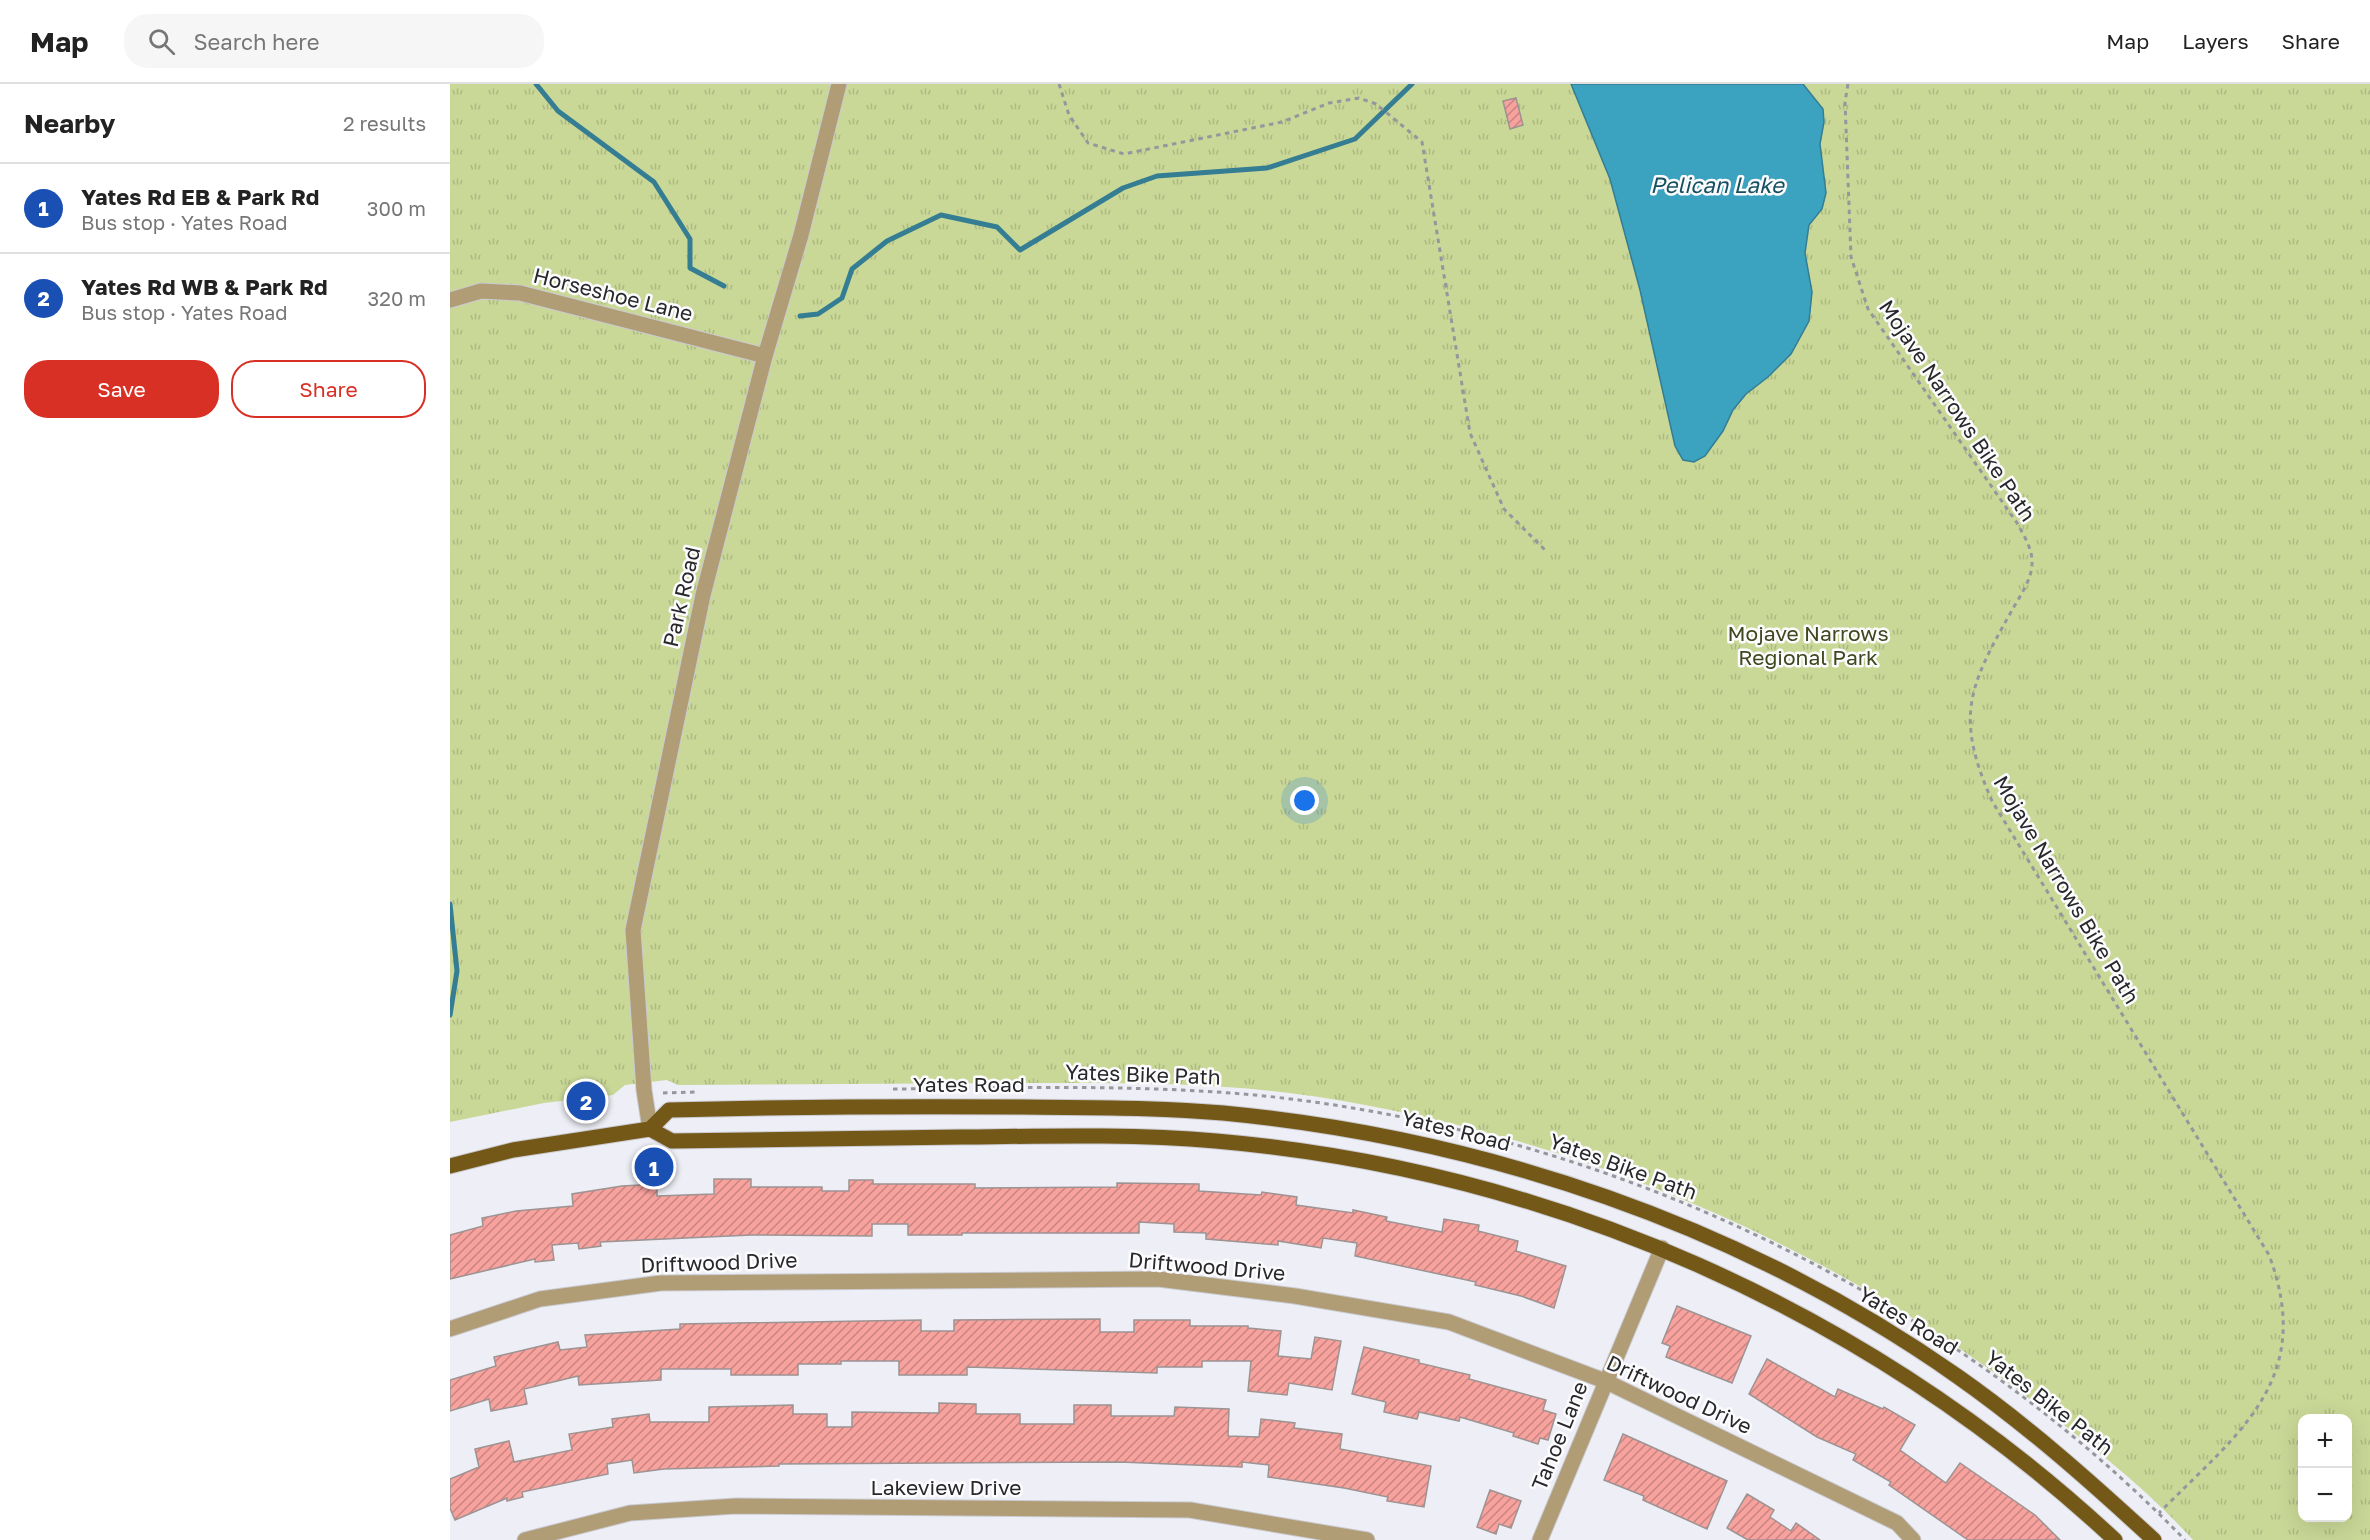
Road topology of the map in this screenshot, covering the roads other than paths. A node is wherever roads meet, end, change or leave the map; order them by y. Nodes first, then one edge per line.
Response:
1 (839, 84) edge
2 (450, 300) edge
3 (765, 356) junction
4 (650, 1130) junction
5 (450, 1166) edge
6 (1662, 1248) junction
7 (450, 1329) edge
8 (1605, 1382) junction
9 (525, 1540) edge
10 (1367, 1540) edge
11 (1540, 1540) edge
12 (1913, 1540) edge
13 (2115, 1540) edge
14 (2154, 1540) edge

1 - 3 street, Park Road
2 - 3 street, Horseshoe Lane
3 - 4 street, Park Road
4 - 5 main road
4 - 6 main road
4 - 14 main road, Yates Road
6 - 8 street, Tahoe Lane
6 - 13 main road
7 - 8 street, Driftwood Drive
8 - 11 street, Tahoe Lane
8 - 12 street, Driftwood Drive
9 - 10 street, Lakeview Drive

